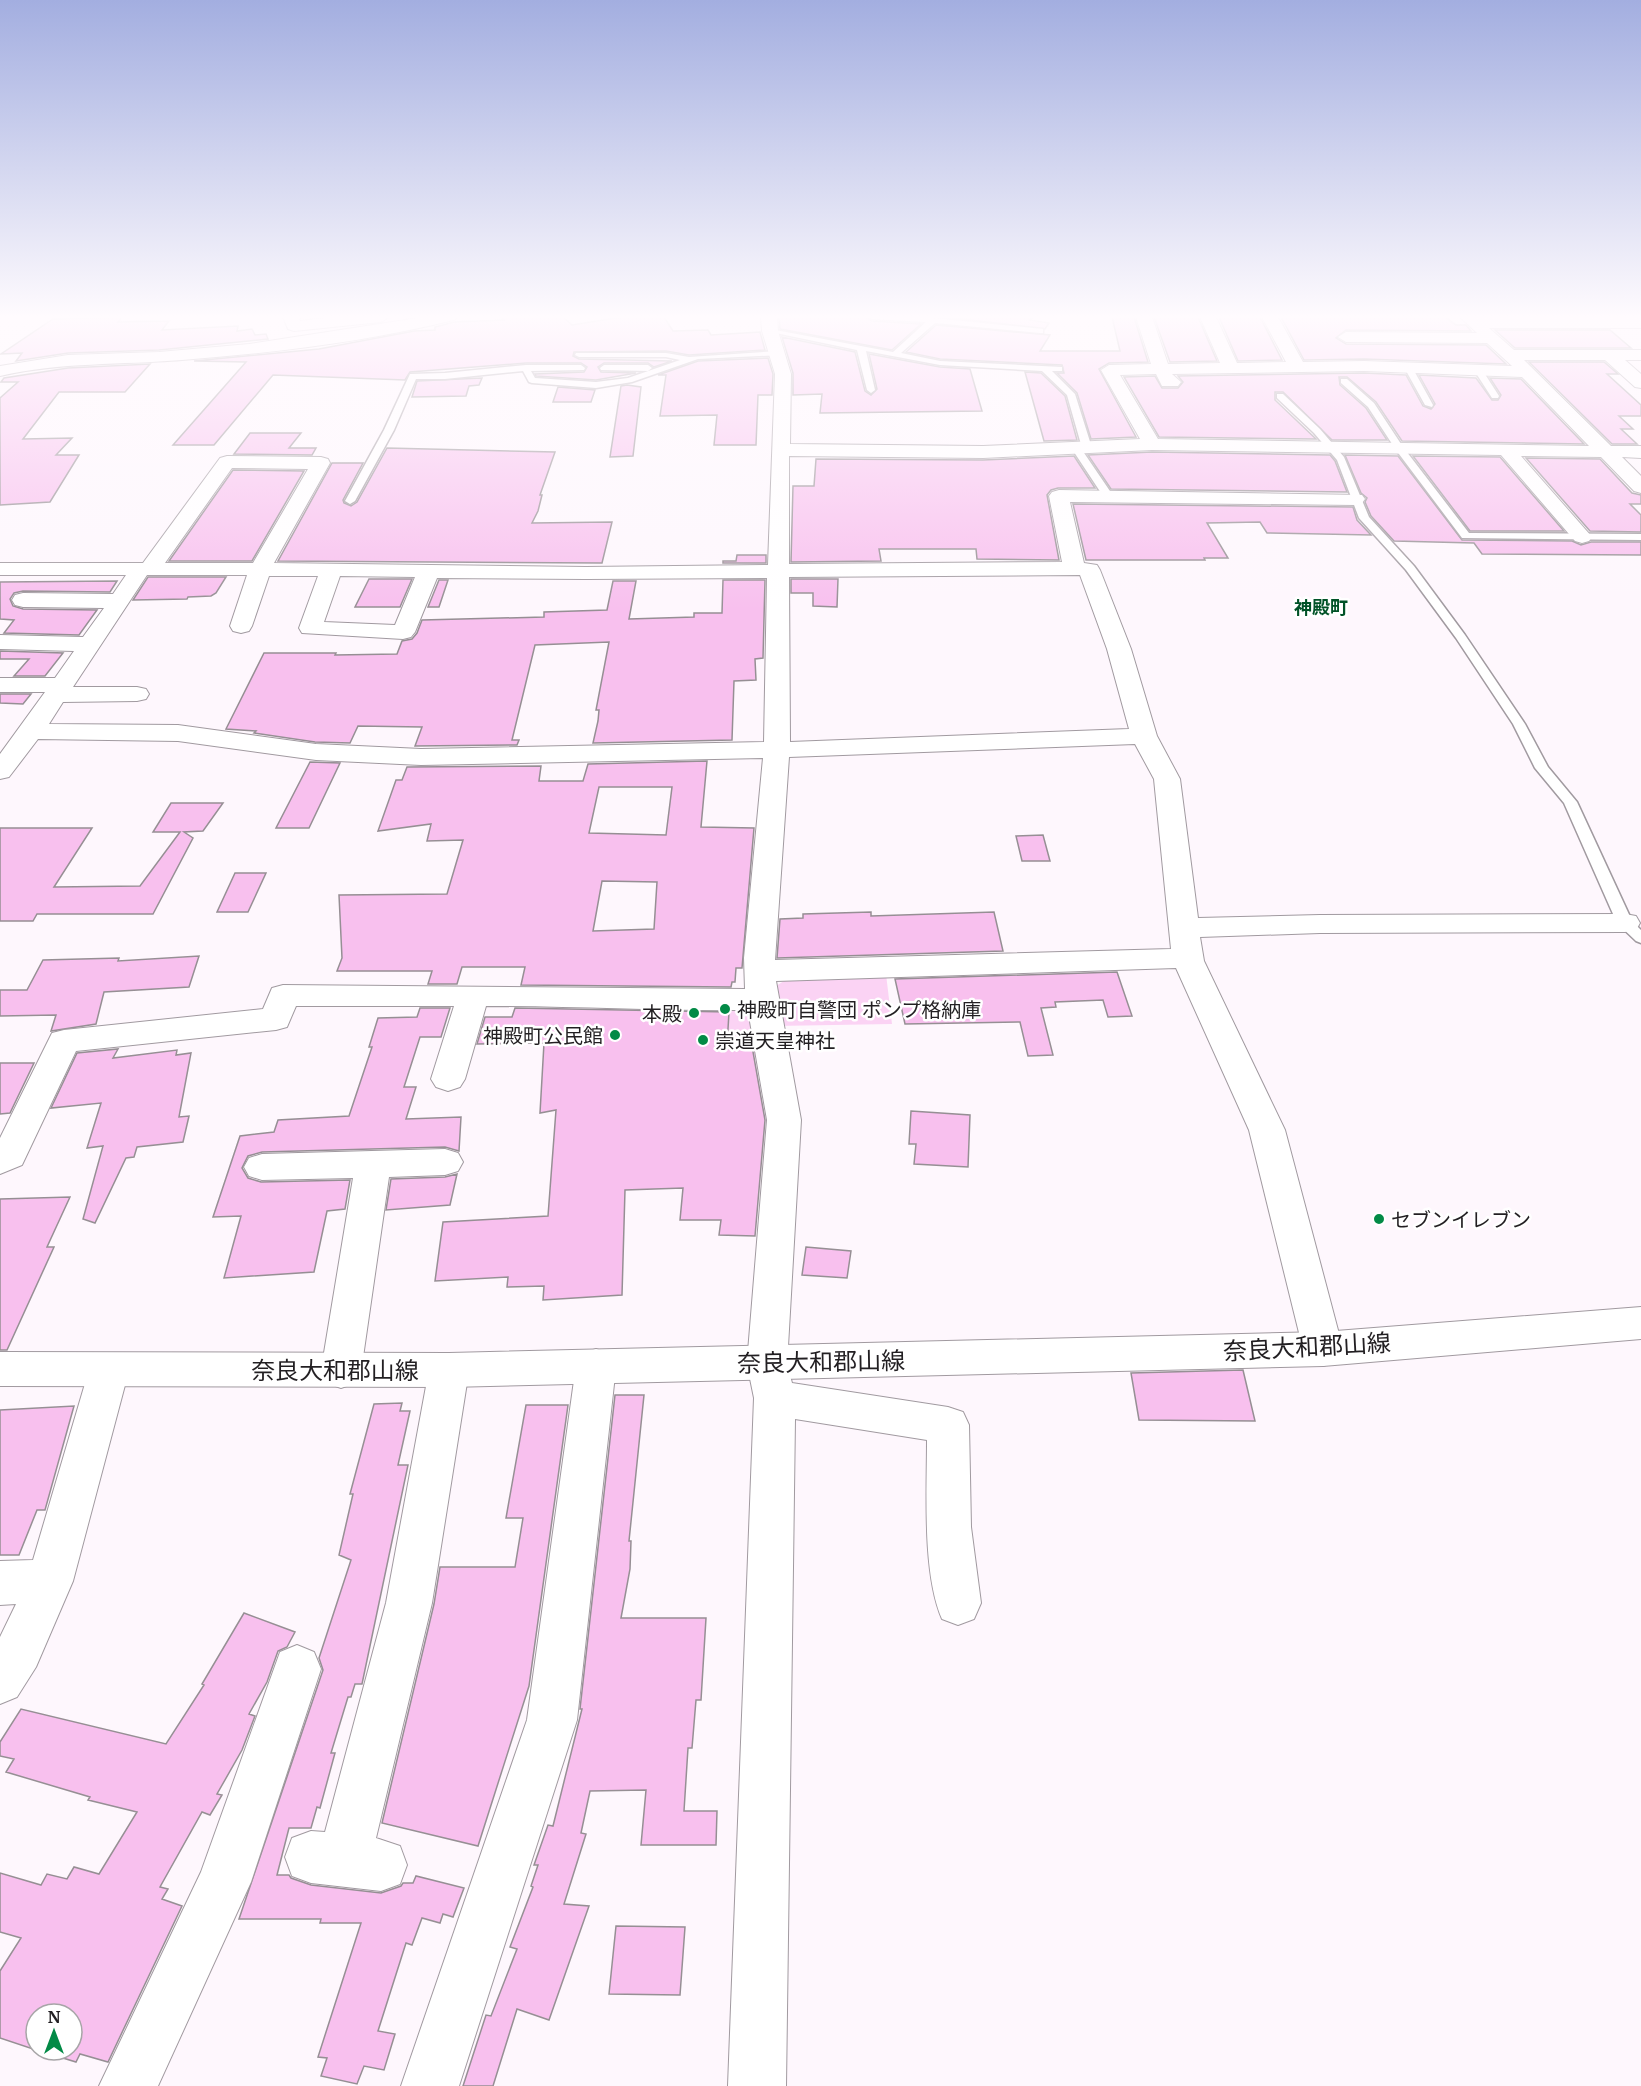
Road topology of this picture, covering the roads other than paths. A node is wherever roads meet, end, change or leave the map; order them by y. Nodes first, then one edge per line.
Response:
1 (396, 414) edge
2 (782, 414) edge
3 (1075, 414) edge
4 (1135, 414) edge
5 (1299, 414) edge
6 (1377, 414) edge
7 (1568, 414) edge
8 (1152, 444) junction
9 (1332, 447) junction
10 (1400, 448) junction
11 (1082, 449) junction
12 (782, 450) junction
13 (1506, 450) junction
14 (1605, 452) junction
15 (1641, 452) edge
16 (1641, 488) edge
17 (1110, 496) junction
18 (1355, 499) junction
19 (350, 501) dead end
20 (1582, 537) junction
21 (1641, 537) edge
22 (1074, 568) junction
23 (0, 569) edge
24 (145, 569) junction
25 (260, 569) junction
26 (331, 570) junction
27 (429, 571) junction
28 (780, 572) junction
29 (23, 600) dead end
30 (119, 601) junction
31 (242, 626) dead end
32 (0, 642) edge
33 (91, 644) junction
34 (0, 685) edge
35 (59, 690) junction
36 (137, 694) dead end
37 (31, 730) junction
38 (1144, 736) junction
39 (777, 750) junction
40 (0, 771) edge
41 (1633, 931) edge
42 (1186, 943) junction
43 (761, 985) junction
44 (473, 998) junction
45 (448, 1079) dead end
46 (0, 1161) edge
47 (445, 1162) dead end
48 (373, 1164) junction
49 (262, 1167) dead end
50 (1641, 1323) edge
51 (1323, 1349) junction
52 (596, 1366) junction
53 (0, 1369) edge
54 (109, 1370) junction
55 (449, 1370) junction
56 (341, 1371) junction
57 (771, 1381) junction
58 (50, 1581) junction
59 (0, 1583) edge
60 (958, 1603) dead end
61 (297, 1669) dead end
62 (0, 1680) edge
63 (345, 1861) dead end
64 (128, 2086) edge
65 (430, 2086) edge
66 (757, 2086) edge

1 - 19 lane
2 - 12 street
3 - 11 lane
4 - 8 street
5 - 9 lane
6 - 10 lane
7 - 14 street
8 - 9 street
8 - 11 street
9 - 10 street
9 - 18 lane
10 - 13 street
10 - 20 lane
11 - 12 street
11 - 17 lane
12 - 28 street
13 - 14 street
13 - 20 street
14 - 15 street
14 - 16 street
17 - 18 street
17 - 22 street
18 - 41 lane
20 - 21 lane
22 - 28 street
22 - 38 street
23 - 24 street
24 - 25 street
24 - 25 street
24 - 30 street
25 - 26 street
25 - 31 street
26 - 27 street
26 - 27 street
27 - 28 street
28 - 39 street
29 - 30 street
30 - 33 street
32 - 33 street
33 - 35 street
34 - 35 street
35 - 36 street
35 - 37 street
37 - 39 street
37 - 40 street
38 - 39 street
38 - 42 street
39 - 43 street
41 - 42 street
42 - 43 street
42 - 51 street
43 - 44 street
43 - 57 street
44 - 45 street
44 - 46 street
47 - 48 street
48 - 49 street
48 - 56 street
50 - 51 street, 奈良大和郡山線
51 - 57 street, 奈良大和郡山線
52 - 55 street, 奈良大和郡山線
52 - 57 street, 奈良大和郡山線
52 - 65 street
53 - 54 street, 奈良大和郡山線
54 - 56 street, 奈良大和郡山線
54 - 58 street
55 - 56 street, 奈良大和郡山線
55 - 63 street
57 - 60 street
57 - 66 street
58 - 59 street
58 - 62 street
61 - 64 street

